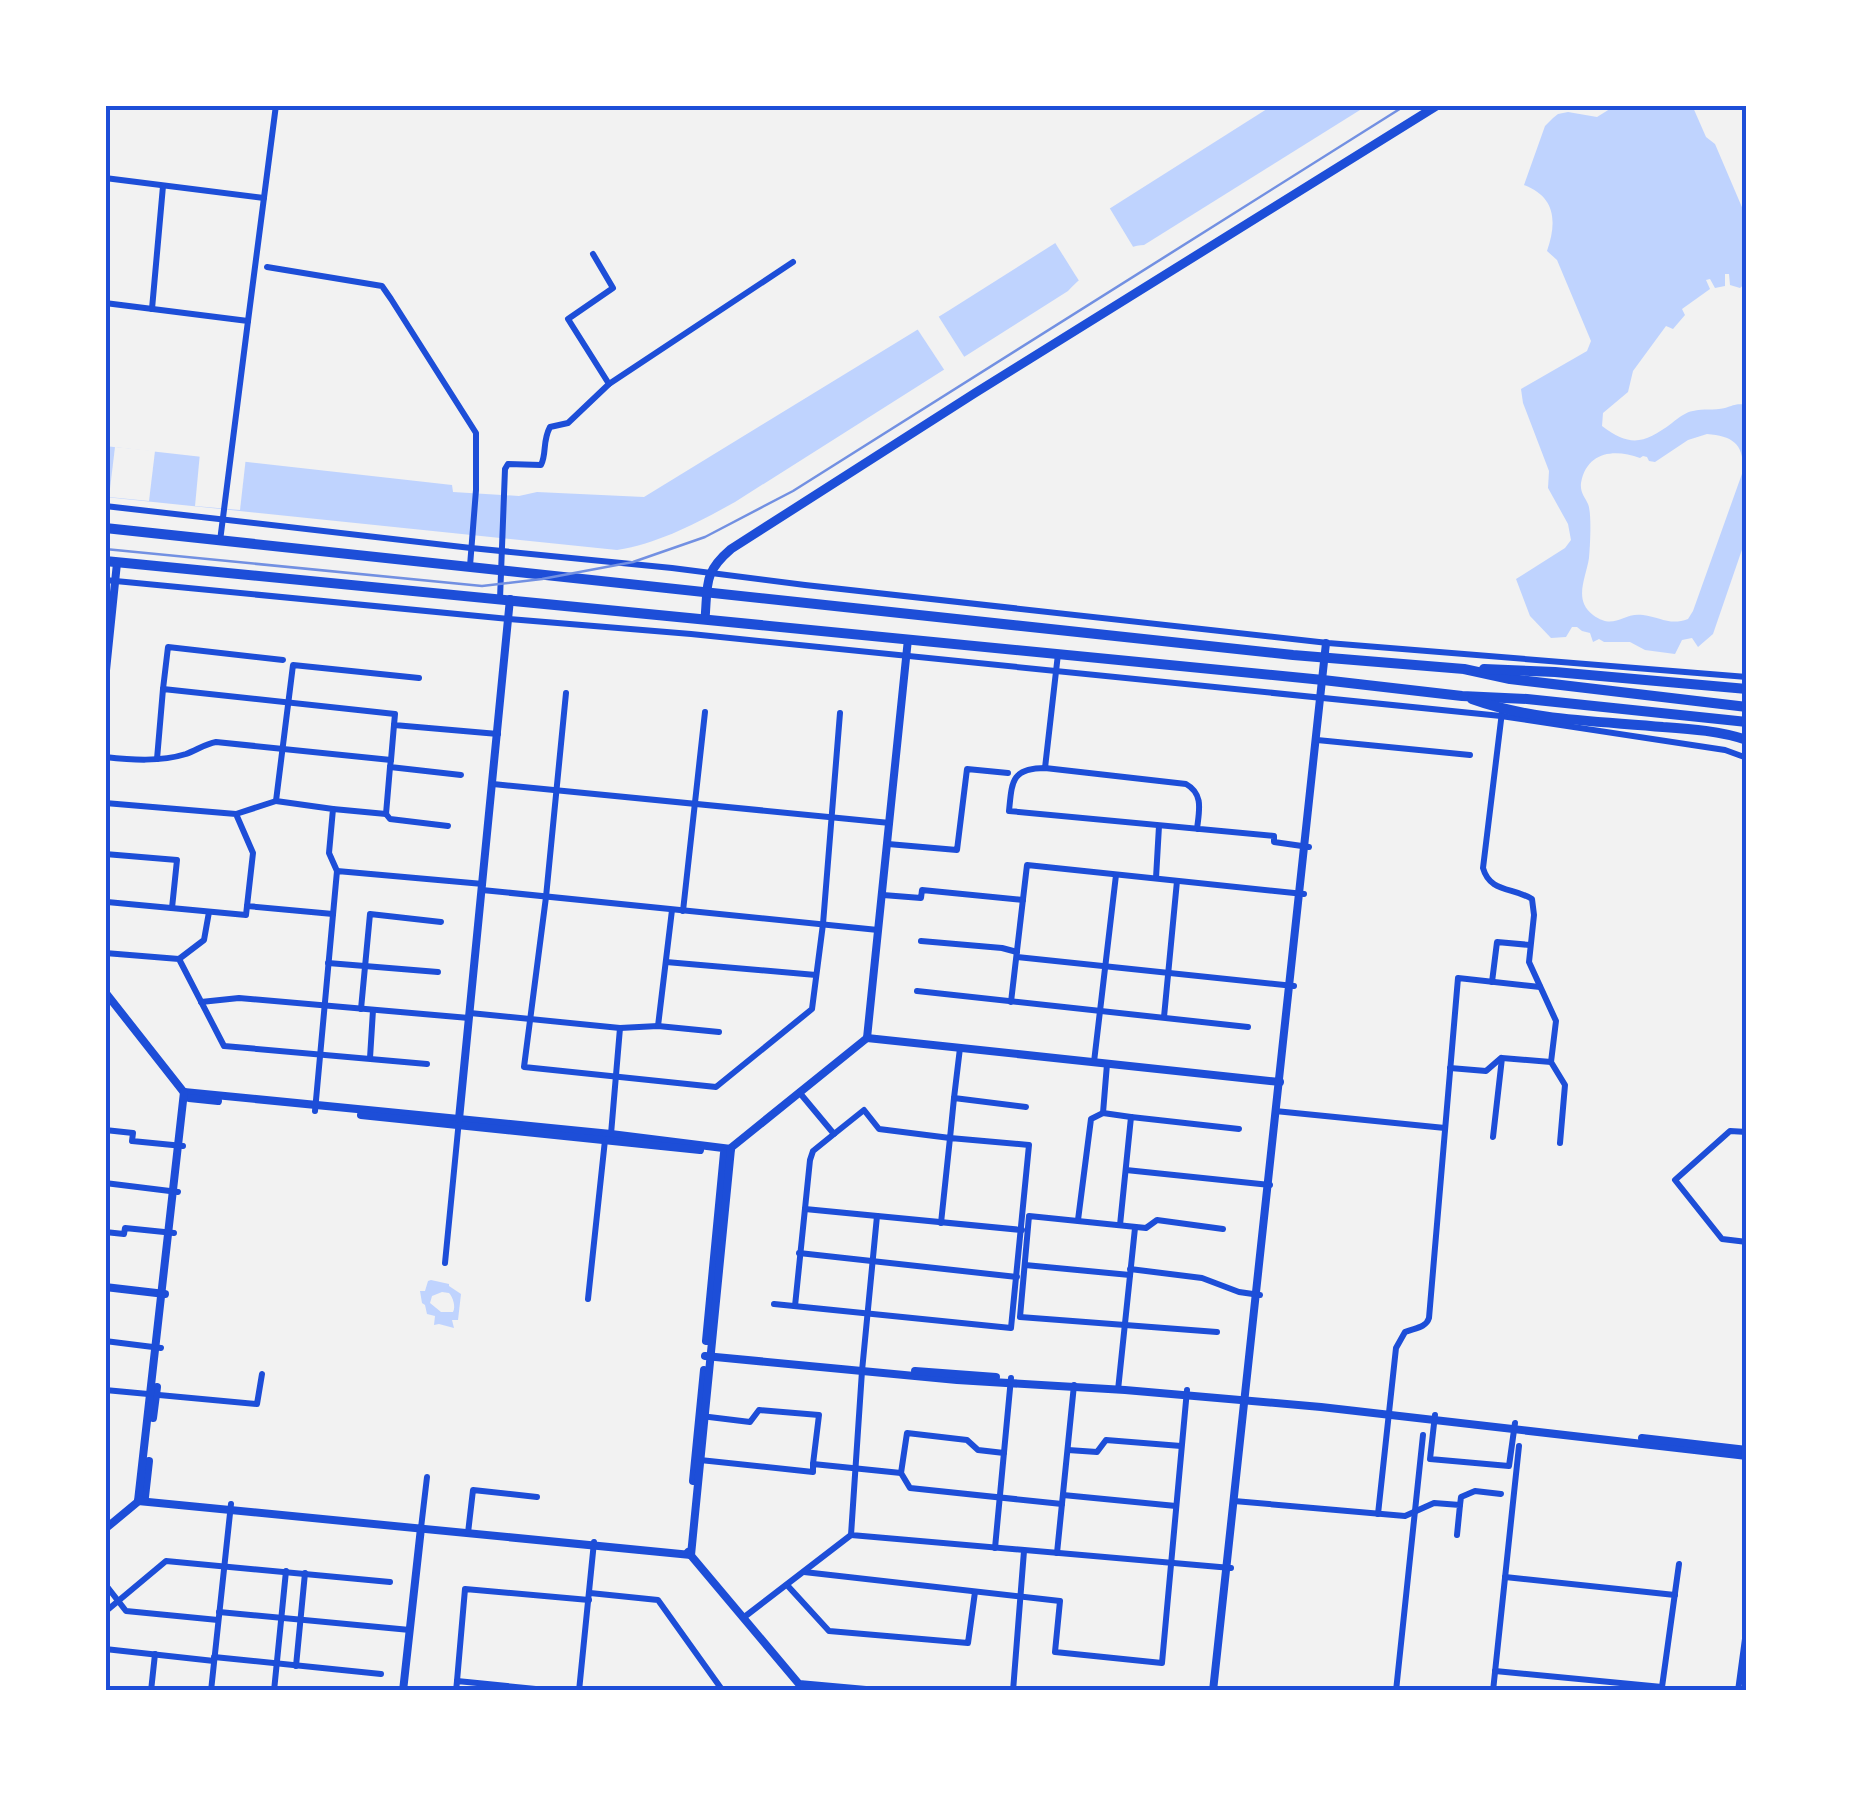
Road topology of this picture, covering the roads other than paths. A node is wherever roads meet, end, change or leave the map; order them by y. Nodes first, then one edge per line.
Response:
1 (276, 105) edge
2 (1438, 105) edge
3 (105, 178) edge
4 (162, 186) junction
5 (264, 198) junction
6 (593, 254) dead end
7 (794, 262) dead end
8 (266, 267) dead end
9 (105, 303) edge
10 (152, 309) junction
11 (248, 322) junction
12 (609, 384) junction
13 (105, 506) edge
14 (223, 520) junction
15 (105, 528) edge
16 (220, 541) junction
17 (472, 548) junction
18 (501, 550) junction
19 (111, 562) edge
20 (470, 566) junction
21 (501, 571) junction
22 (709, 573) junction
23 (105, 580) edge
24 (116, 581) junction
25 (707, 593) junction
26 (504, 599) junction
27 (705, 618) junction
28 (509, 619) junction
29 (908, 639) junction
30 (1328, 643) junction
31 (1058, 654) junction
32 (906, 655) junction
33 (1327, 658) junction
34 (283, 660) dead end
35 (1464, 669) junction
36 (1055, 671) junction
37 (1747, 677) edge
38 (420, 678) dead end
39 (105, 680) edge
40 (1325, 680) junction
41 (1747, 689) edge
42 (163, 690) junction
43 (566, 693) dead end
44 (1462, 696) junction
45 (1323, 698) junction
46 (288, 702) junction
47 (1747, 708) edge
48 (705, 712) dead end
49 (840, 713) dead end
50 (1502, 713) junction
51 (1747, 722) edge
52 (394, 726) junction
53 (498, 734) junction
54 (1319, 740) junction
55 (1747, 740) edge
56 (282, 749) junction
57 (1470, 755) dead end
58 (105, 758) edge
59 (1747, 758) edge
60 (157, 759) junction
61 (391, 764) junction
62 (1045, 768) junction
63 (1008, 773) dead end
64 (461, 775) dead end
65 (492, 784) junction
66 (556, 790) junction
67 (276, 801) junction
68 (105, 803) edge
69 (696, 804) junction
70 (334, 809) junction
71 (236, 814) junction
72 (386, 814) junction
73 (831, 817) junction
74 (890, 823) junction
75 (448, 826) dead end
76 (1159, 826) junction
77 (1197, 829) junction
78 (888, 844) junction
79 (1307, 846) junction
80 (105, 854) edge
81 (337, 871) junction
82 (1116, 875) junction
83 (1156, 878) junction
84 (1177, 881) junction
85 (482, 887) junction
86 (1302, 893) junction
87 (883, 894) junction
88 (546, 897) junction
89 (1023, 900) junction
90 (107, 902) edge
91 (247, 906) junction
92 (172, 908) junction
93 (672, 910) junction
94 (683, 910) junction
95 (209, 912) junction
96 (333, 914) junction
97 (441, 922) dead end
98 (823, 924) junction
99 (878, 930) junction
100 (921, 942) dead end
101 (1530, 946) junction
102 (105, 952) edge
103 (1016, 955) junction
104 (180, 959) junction
105 (328, 962) junction
106 (666, 962) junction
107 (366, 966) junction
108 (1106, 967) junction
109 (438, 972) dead end
110 (1168, 972) junction
111 (816, 975) junction
112 (1492, 982) junction
113 (1292, 986) junction
114 (1540, 987) junction
115 (916, 991) dead end
116 (105, 992) edge
117 (200, 1002) junction
118 (1011, 1002) junction
119 (325, 1005) junction
120 (361, 1008) junction
121 (374, 1010) junction
122 (1101, 1011) junction
123 (469, 1016) junction
124 (1164, 1017) junction
125 (530, 1018) junction
126 (658, 1026) junction
127 (1248, 1027) dead end
128 (620, 1028) junction
129 (720, 1032) dead end
130 (867, 1038) junction
131 (960, 1048) junction
132 (320, 1055) junction
133 (370, 1058) junction
134 (1502, 1058) junction
135 (1094, 1062) junction
136 (1551, 1062) junction
137 (427, 1064) dead end
138 (1106, 1064) junction
139 (1450, 1068) junction
140 (615, 1076) junction
141 (1281, 1082) junction
142 (800, 1092) junction
143 (186, 1095) junction
144 (954, 1098) junction
145 (1026, 1107) dead end
146 (315, 1108) junction
147 (1278, 1111) junction
148 (1102, 1113) junction
149 (1131, 1117) junction
150 (459, 1122) junction
151 (1444, 1128) junction
152 (1239, 1129) dead end
153 (105, 1130) edge
154 (1747, 1132) edge
155 (834, 1134) junction
156 (608, 1137) junction
157 (950, 1138) junction
158 (1493, 1138) dead end
159 (1560, 1143) dead end
160 (180, 1146) junction
161 (728, 1151) junction
162 (1126, 1170) junction
163 (105, 1184) edge
164 (1269, 1185) junction
165 (176, 1192) junction
166 (805, 1208) junction
167 (877, 1216) junction
168 (1078, 1220) junction
169 (941, 1223) junction
170 (1120, 1225) junction
171 (1136, 1228) junction
172 (1223, 1229) dead end
173 (1022, 1230) junction
174 (105, 1232) edge
175 (172, 1233) junction
176 (1747, 1242) edge
177 (800, 1253) junction
178 (873, 1262) junction
179 (445, 1263) dead end
180 (1025, 1265) junction
181 (1130, 1272) junction
182 (1017, 1277) junction
183 (105, 1290) edge
184 (1258, 1295) junction
185 (164, 1296) junction
186 (588, 1300) dead end
187 (774, 1304) dead end
188 (794, 1306) junction
189 (867, 1313) junction
190 (1126, 1325) junction
191 (1218, 1332) dead end
192 (105, 1341) edge
193 (159, 1348) junction
194 (708, 1354) junction
195 (862, 1369) junction
196 (262, 1374) dead end
197 (1011, 1381) junction
198 (1074, 1386) junction
199 (1118, 1387) junction
200 (105, 1390) edge
201 (1187, 1392) junction
202 (153, 1395) junction
203 (1247, 1398) junction
204 (1388, 1412) junction
205 (702, 1416) junction
206 (1435, 1417) junction
207 (1515, 1426) junction
208 (1423, 1435) dead end
209 (1182, 1446) junction
210 (1519, 1446) dead end
211 (1068, 1450) junction
212 (1747, 1452) edge
213 (1004, 1453) junction
214 (698, 1460) junction
215 (814, 1464) junction
216 (856, 1469) junction
217 (901, 1473) junction
218 (427, 1477) dead end
219 (1501, 1494) dead end
220 (536, 1497) dead end
221 (1000, 1498) junction
222 (142, 1499) junction
223 (1063, 1500) junction
224 (1236, 1502) junction
225 (1460, 1505) junction
226 (230, 1506) junction
227 (1176, 1506) junction
228 (1416, 1510) junction
229 (1378, 1514) junction
230 (421, 1526) junction
231 (105, 1529) edge
232 (468, 1530) junction
233 (851, 1535) junction
234 (1457, 1535) dead end
235 (594, 1544) junction
236 (995, 1548) junction
237 (1024, 1551) junction
238 (689, 1552) junction
239 (1058, 1553) junction
240 (1171, 1563) junction
241 (1679, 1564) dead end
242 (224, 1566) junction
243 (1229, 1568) junction
244 (286, 1571) junction
245 (804, 1572) junction
246 (306, 1573) junction
247 (1505, 1577) junction
248 (390, 1582) dead end
249 (105, 1584) edge
250 (787, 1585) junction
251 (975, 1592) junction
252 (1675, 1595) junction
253 (590, 1596) junction
254 (1021, 1596) junction
255 (118, 1600) junction
256 (105, 1612) edge
257 (219, 1616) junction
258 (281, 1618) junction
259 (743, 1618) junction
260 (301, 1620) junction
261 (1747, 1624) edge
262 (410, 1630) junction
263 (105, 1649) edge
264 (155, 1654) junction
265 (214, 1659) junction
266 (277, 1664) junction
267 (296, 1666) junction
268 (1495, 1670) junction
269 (381, 1674) dead end
270 (457, 1682) junction
271 (799, 1687) edge
272 (1661, 1689) edge
273 (152, 1691) edge
274 (211, 1691) edge
275 (274, 1691) edge
276 (403, 1691) edge
277 (456, 1691) edge
278 (556, 1691) edge
279 (578, 1691) edge
280 (723, 1691) edge
281 (877, 1691) edge
282 (1013, 1691) edge
283 (1216, 1691) edge
284 (1396, 1691) edge
285 (1492, 1691) edge
286 (1738, 1691) edge

1 - 5 street
2 - 22 main road
3 - 4 street
4 - 5 street
4 - 10 street
5 - 11 street
6 - 12 street
7 - 12 street
8 - 17 street
9 - 10 street
10 - 11 street
11 - 14 street
12 - 18 street
13 - 14 street
14 - 16 street
14 - 17 street
15 - 16 main road
16 - 20 main road
17 - 18 street
17 - 20 street
18 - 21 street
18 - 22 street
19 - 24 street
19 - 26 main road
20 - 21 main road
21 - 25 main road
21 - 26 street
22 - 25 main road
22 - 30 street
23 - 24 street
24 - 28 street
24 - 39 street
25 - 27 main road
25 - 33 main road
26 - 27 main road
26 - 28 street
27 - 29 main road
28 - 32 street
28 - 53 street
29 - 31 main road
29 - 32 street
30 - 33 street
30 - 37 street
31 - 36 street
31 - 40 main road
32 - 36 street
32 - 74 street
33 - 35 main road
33 - 40 street
34 - 42 street
35 - 41 main road
35 - 47 main road
36 - 45 street
36 - 62 street
38 - 46 street
40 - 44 main road
40 - 45 street
42 - 46 street
42 - 60 street
43 - 66 street
44 - 50 main road
44 - 51 main road
45 - 50 street
45 - 54 street
46 - 52 street
46 - 56 street
48 - 69 street
49 - 73 street
50 - 55 main road
50 - 59 street
50 - 101 street
52 - 53 street
52 - 61 street
53 - 65 street
54 - 57 street
54 - 79 street
56 - 60 street
56 - 61 street
56 - 67 street
58 - 60 street
61 - 64 street
61 - 72 street
62 - 76 street
62 - 77 street
63 - 78 street
65 - 66 street
65 - 85 street
66 - 69 street
66 - 88 street
67 - 70 street
67 - 71 street
68 - 71 street
69 - 73 street
69 - 94 street
70 - 72 street
70 - 81 street
71 - 91 street
72 - 75 street
73 - 74 street
73 - 98 street
74 - 78 street
76 - 77 street
76 - 83 street
77 - 79 street
78 - 87 street
79 - 86 street
80 - 92 street
81 - 85 street
81 - 96 street
82 - 83 street
82 - 89 street
82 - 108 street
83 - 84 street
84 - 86 street
84 - 110 street
85 - 88 street
85 - 123 street
86 - 113 street
87 - 89 street
87 - 99 street
88 - 93 street
88 - 125 street
89 - 103 street
90 - 92 street
91 - 95 street
91 - 96 street
92 - 95 street
93 - 94 street
93 - 106 street
94 - 98 street
95 - 104 street
96 - 105 street
97 - 107 street
98 - 99 street
98 - 111 street
99 - 130 street
100 - 103 street
101 - 112 street
101 - 114 street
102 - 104 street
103 - 108 street
103 - 118 street
104 - 117 street
105 - 107 street
105 - 119 street
106 - 111 street
106 - 126 street
107 - 109 street
107 - 120 street
108 - 110 street
108 - 122 street
110 - 113 street
110 - 124 street
111 - 140 street
112 - 114 street
112 - 139 street
113 - 141 street
114 - 136 street
115 - 118 street
116 - 143 street
117 - 119 street
117 - 132 street
118 - 122 street
119 - 120 street
119 - 132 street
120 - 121 street
121 - 123 street
121 - 133 street
122 - 124 street
122 - 135 street
123 - 125 street
123 - 150 street
124 - 127 street
125 - 128 street
125 - 140 street
126 - 128 street
126 - 129 street
128 - 140 street
130 - 131 street
130 - 142 street
131 - 135 street
131 - 144 street
132 - 133 street
132 - 146 street
133 - 137 street
134 - 136 street
134 - 139 street
134 - 158 street
135 - 138 street
136 - 159 street
138 - 141 street
138 - 148 street
139 - 151 street
140 - 156 street
141 - 147 street
142 - 155 street
142 - 161 street
143 - 146 street
143 - 160 street
144 - 145 street
144 - 157 street
146 - 150 street
147 - 151 street
147 - 164 street
148 - 149 street
148 - 168 street
149 - 152 street
149 - 162 street
150 - 156 street
150 - 179 street
151 - 204 street
153 - 160 street
154 - 176 street
155 - 157 street
155 - 166 street
156 - 161 street
156 - 186 street
157 - 169 street
157 - 173 street
160 - 165 street
161 - 194 street
162 - 164 street
162 - 170 street
163 - 165 street
164 - 184 street
165 - 175 street
166 - 167 street
166 - 177 street
167 - 169 street
167 - 178 street
168 - 170 street
168 - 180 street
169 - 173 street
170 - 171 street
171 - 172 street
171 - 181 street
173 - 182 street
174 - 175 street
175 - 185 street
177 - 178 street
177 - 188 street
178 - 182 street
178 - 189 street
180 - 181 street
180 - 190 street
181 - 184 street
181 - 190 street
182 - 189 street
183 - 185 street
184 - 203 street
185 - 193 street
187 - 188 street
188 - 189 street
189 - 195 street
190 - 191 street
190 - 199 street
192 - 193 street
193 - 202 street
194 - 195 street
194 - 205 street
195 - 197 street
195 - 216 street
196 - 202 street
197 - 198 street
197 - 213 street
198 - 199 street
198 - 211 street
199 - 201 street
200 - 202 street
201 - 203 street
201 - 209 street
202 - 222 street
203 - 204 street
203 - 224 street
204 - 206 street
204 - 229 street
205 - 214 street
205 - 215 street
206 - 207 street
206 - 207 street
207 - 212 street
208 - 228 street
209 - 211 street
209 - 227 street
210 - 247 street
211 - 223 street
213 - 217 street
213 - 221 street
214 - 215 street
214 - 238 street
215 - 216 street
216 - 217 street
216 - 233 street
217 - 221 street
218 - 230 street
219 - 225 street
220 - 232 street
221 - 223 street
221 - 236 street
222 - 226 street
222 - 231 street
223 - 227 street
223 - 239 street
224 - 229 street
224 - 243 street
225 - 228 street
225 - 234 street
226 - 230 street
226 - 242 street
227 - 240 street
228 - 229 street
228 - 284 street
230 - 232 street
230 - 262 street
232 - 235 street
233 - 236 street
233 - 245 street
235 - 238 street
235 - 253 street
236 - 237 street
237 - 239 street
237 - 254 street
238 - 259 street
239 - 240 street
240 - 243 street
240 - 254 street
241 - 252 street
242 - 244 street
242 - 255 street
242 - 257 street
243 - 283 street
244 - 246 street
244 - 258 street
245 - 250 street
245 - 251 street
246 - 248 street
246 - 260 street
247 - 252 street
247 - 268 street
249 - 255 street
250 - 251 street
250 - 259 street
251 - 254 street
252 - 272 street
253 - 270 street
253 - 279 street
253 - 280 street
254 - 282 street
255 - 256 street
255 - 257 street
257 - 258 street
257 - 265 street
258 - 260 street
258 - 266 street
259 - 271 street
260 - 262 street
260 - 267 street
261 - 286 street
262 - 276 street
263 - 264 street
264 - 265 street
264 - 273 street
265 - 266 street
265 - 274 street
266 - 267 street
266 - 275 street
267 - 269 street
268 - 272 street
268 - 285 street
270 - 277 street
270 - 278 street
271 - 281 street

